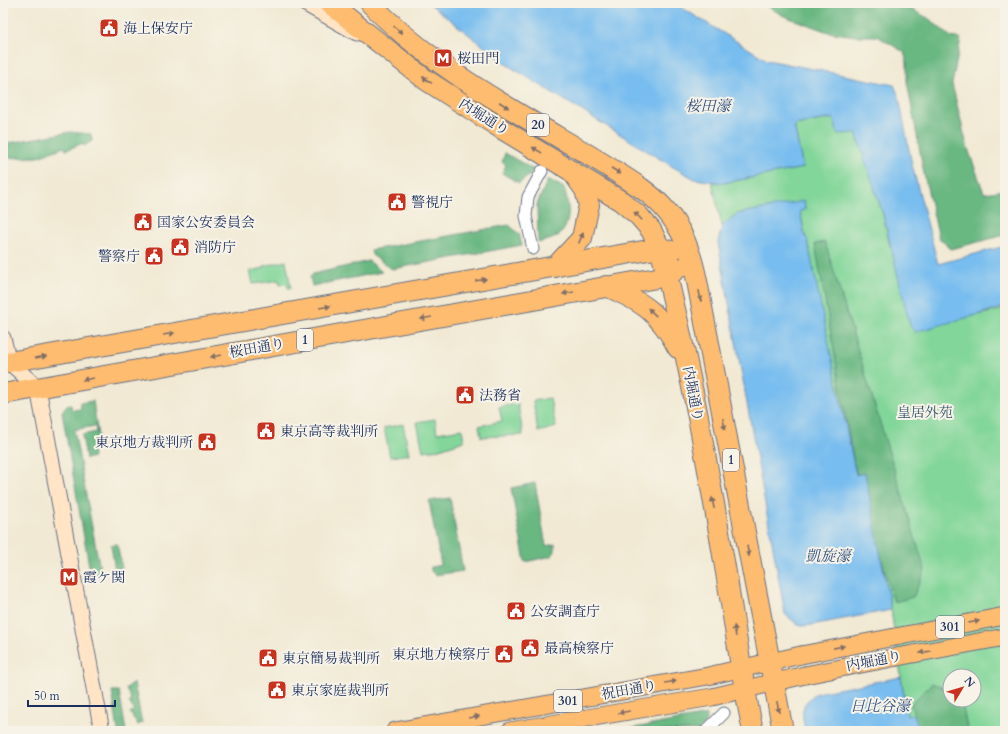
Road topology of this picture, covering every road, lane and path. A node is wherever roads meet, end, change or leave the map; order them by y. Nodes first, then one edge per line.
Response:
1 (304, 3) edge
2 (328, 3) edge
3 (370, 3) edge
4 (382, 47) junction
5 (570, 170) junction
6 (542, 171) dead end
7 (660, 248) junction
8 (533, 249) dead end
9 (692, 258) junction
10 (555, 266) junction
11 (668, 276) junction
12 (447, 286) junction
13 (606, 286) junction
14 (304, 310) junction
15 (452, 314) junction
16 (250, 320) junction
17 (3, 338) edge
18 (310, 339) junction
19 (115, 344) junction
20 (255, 349) junction
21 (6, 363) edge
22 (688, 368) junction
23 (121, 373) junction
24 (38, 388) junction
25 (3, 394) edge
26 (1005, 616) edge
27 (1005, 637) edge
28 (769, 662) junction
29 (741, 669) junction
30 (773, 682) junction
31 (745, 689) junction
32 (724, 713) dead end
33 (102, 731) edge
34 (395, 731) edge
35 (510, 731) edge
36 (706, 731) edge
37 (753, 731) edge
38 (783, 731) edge

1 - 4 street
2 - 4 highway, 内堀通り / 20
3 -> 9 highway, 内堀通り / 20
5 -> 4 highway, 内堀通り / 20
7 -> 5 highway, 内堀通り / 20
10 -> 5 highway, 20
6 - 8 street
7 - 9 highway, 1
7 - 10 highway, 1
7 - 11 highway, 内堀通り / 20
9 - 11 highway, 1
9 -> 28 highway, 内堀通り / 1
12 -> 10 highway, 桜田通り / 1
11 - 13 highway, 1
11 - 22 highway, 内堀通り / 20
14 -> 12 highway, 桜田通り / 1
12 - 15 highway
13 -> 15 highway, 桜田通り / 1
22 -> 13 highway, 1
14 - 16 highway, 桜田通り / 1
14 - 18 highway
15 -> 18 highway, 桜田通り / 1
19 -> 16 highway, 桜田通り / 1
16 - 20 highway
17 - 21 street
18 - 20 highway, 桜田通り / 1
21 -> 19 highway, 桜田通り / 1
19 - 23 highway
20 -> 23 highway, 桜田通り / 1
21 - 24 street
29 -> 22 highway, 内堀通り / 1
23 -> 24 highway, 桜田通り / 1
24 - 25 highway, 桜田通り / 1
24 - 33 street
28 -> 26 main road, 内堀通り / 301, bridge
27 -> 30 main road, 内堀通り / 301, bridge
28 - 29 main road, 祝田通り / 301
28 - 30 highway, 1
29 - 31 highway, 内堀通り / 1
34 -> 29 main road, 祝田通り / 301
30 - 31 main road, 内堀通り / 301
30 -> 38 highway, 1
31 -> 35 main road, 祝田通り / 301
31 - 37 highway, 1
32 - 36 street

